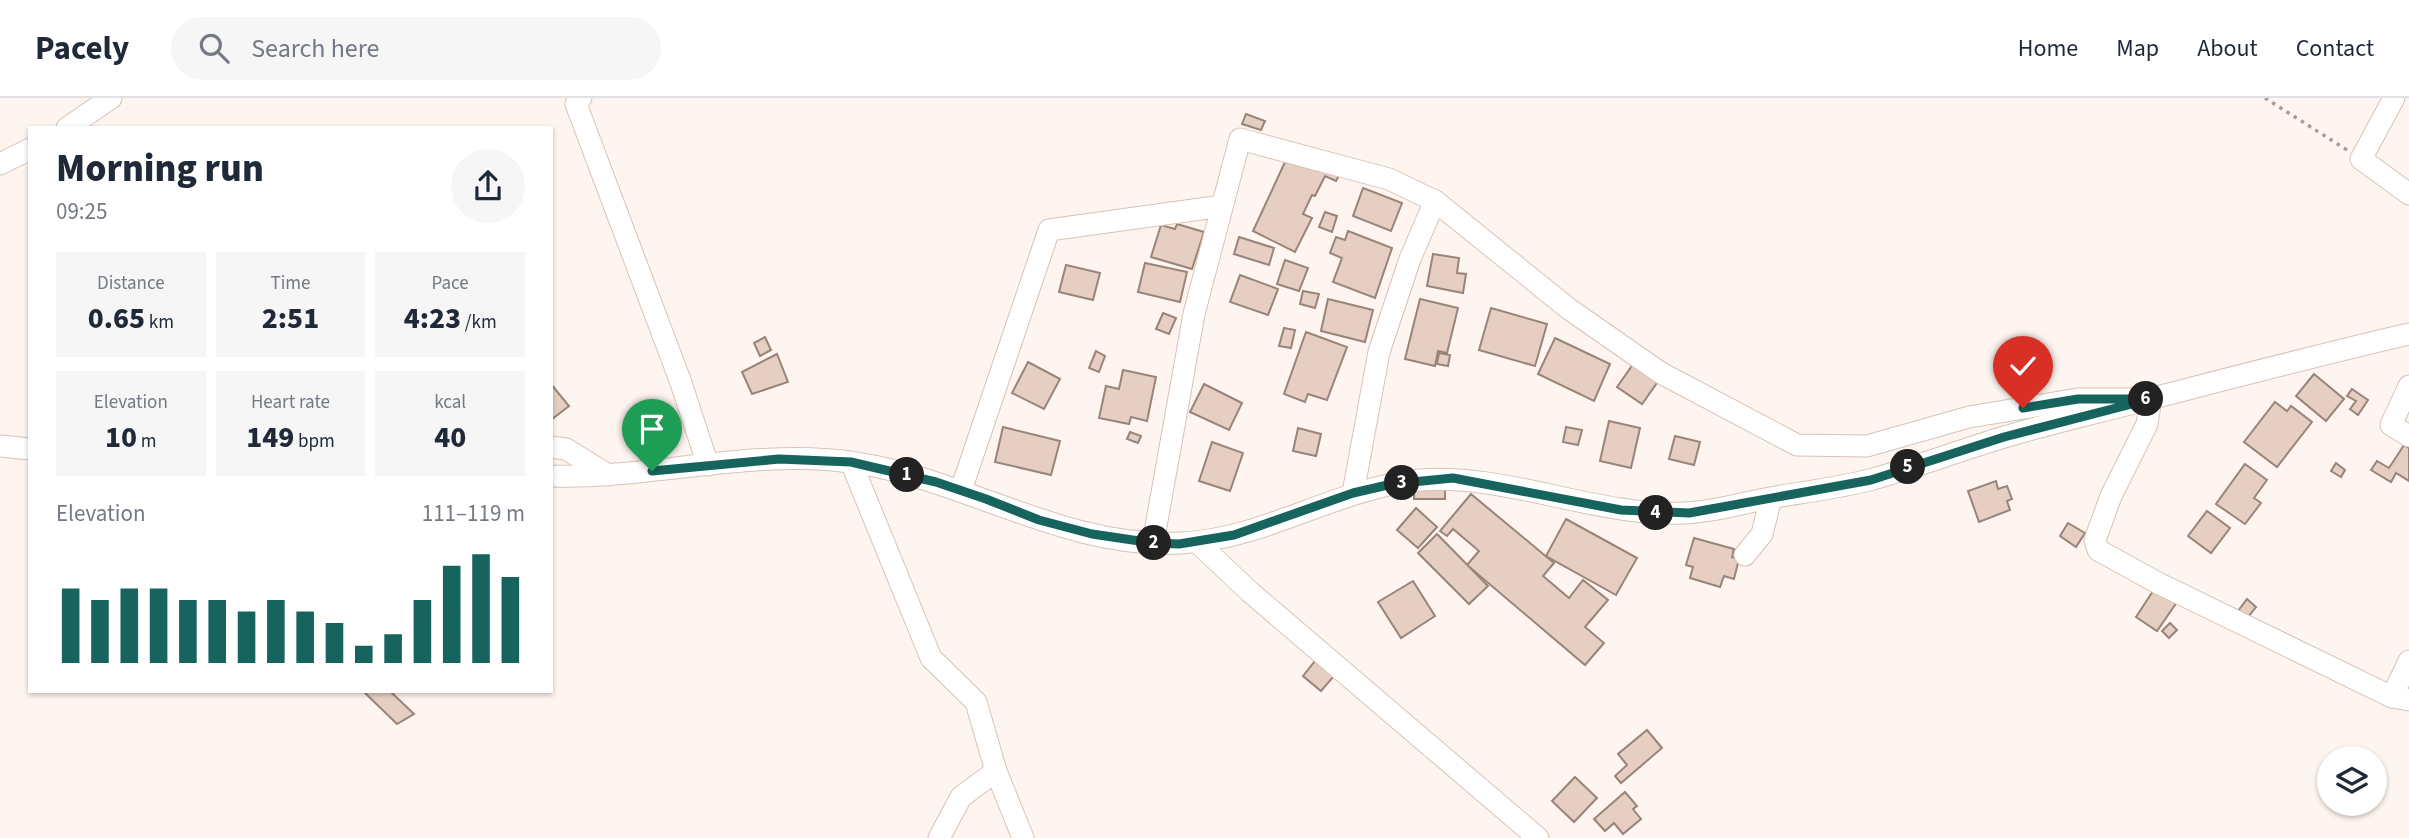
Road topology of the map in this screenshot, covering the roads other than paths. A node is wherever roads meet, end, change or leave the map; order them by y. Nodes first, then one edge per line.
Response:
1 (111, 98) edge
2 (581, 98) edge
3 (2394, 98) edge
4 (70, 126) edge
5 (28, 150) edge
6 (0, 164) edge
7 (2409, 194) edge
8 (1435, 201) junction
9 (1222, 206) junction
10 (2409, 334) edge
11 (2409, 386) edge
12 (2151, 399) junction
13 (2409, 436) edge
14 (0, 446) edge
15 (553, 447) edge
16 (28, 449) edge
17 (851, 462) junction
18 (708, 465) junction
19 (609, 475) junction
20 (553, 476) edge
21 (961, 491) junction
22 (1353, 493) junction
23 (1772, 498) junction
24 (1197, 542) junction
25 (1153, 543) junction
26 (1745, 555) dead end
27 (2409, 662) edge
28 (2401, 698) edge
29 (996, 771) junction
30 (939, 838) edge
31 (1023, 838) edge
32 (1538, 838) edge

1 - 4 street
2 - 18 street
3 - 7 street
5 - 6 street
8 - 9 street
8 - 12 street
8 - 22 street
9 - 21 street
9 - 25 street
10 - 12 street
11 - 13 street
12 - 23 street
12 - 28 street
14 - 16 street
15 - 19 street
17 - 18 street
17 - 21 street
17 - 29 street
18 - 19 street
19 - 20 street
21 - 25 street
22 - 23 street
22 - 24 street
23 - 26 street
24 - 25 street
24 - 32 street
27 - 28 street
29 - 30 street
29 - 31 street

